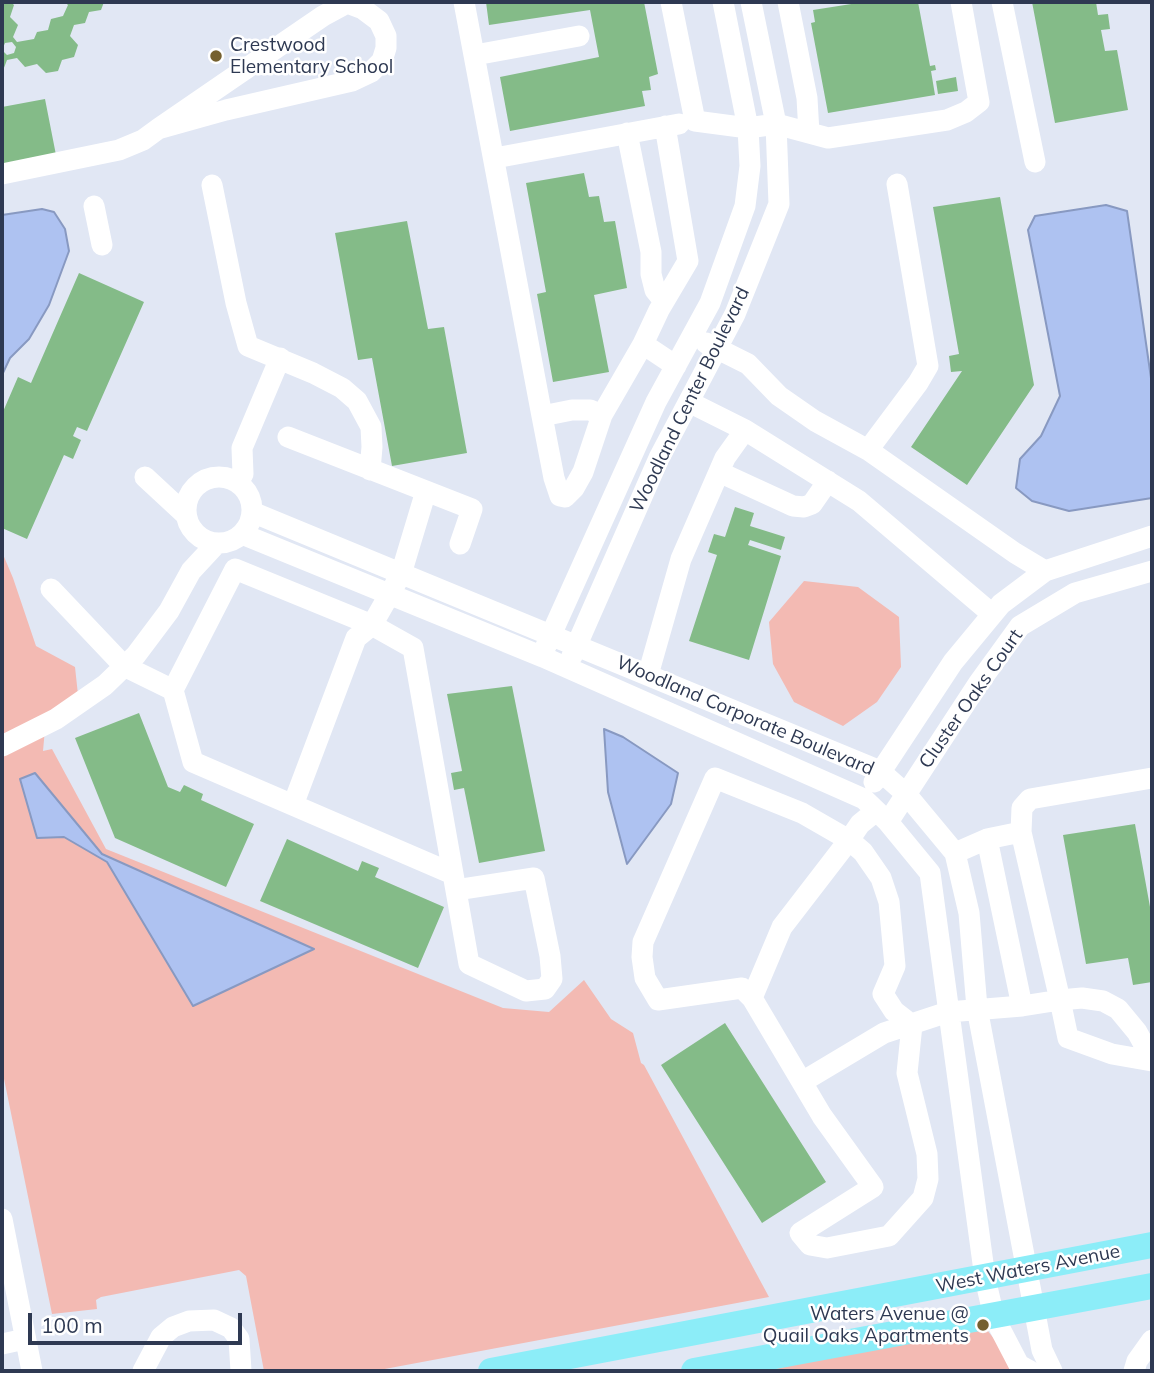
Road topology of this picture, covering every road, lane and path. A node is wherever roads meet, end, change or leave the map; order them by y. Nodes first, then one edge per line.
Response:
1 (464, 2) edge
2 (671, 2) edge
3 (723, 2) edge
4 (751, 2) edge
5 (788, 2) edge
6 (961, 2) edge
7 (1002, 2) edge
8 (579, 36) dead end
9 (475, 55) junction
10 (695, 121) junction
11 (776, 124) junction
12 (665, 126) junction
13 (748, 128) junction
14 (158, 129) junction
15 (809, 133) junction
16 (627, 134) junction
17 (495, 158) junction
18 (1035, 162) dead end
19 (2, 174) edge
20 (897, 184) dead end
21 (212, 185) dead end
22 (94, 206) dead end
23 (102, 245) dead end
24 (664, 302) junction
25 (692, 337) junction
26 (643, 344) junction
27 (717, 349) junction
28 (280, 358) junction
29 (673, 371) junction
30 (692, 395) junction
31 (602, 415) junction
32 (541, 416) junction
33 (746, 430) junction
34 (288, 437) dead end
35 (242, 448) junction
36 (868, 450) junction
37 (370, 470) junction
38 (719, 472) junction
39 (204, 481) junction
40 (828, 481) junction
41 (238, 483) junction
42 (426, 491) junction
43 (252, 512) junction
44 (188, 521) junction
45 (242, 534) junction
46 (1152, 536) edge
47 (217, 543) junction
48 (460, 544) dead end
49 (191, 571) junction
50 (1045, 571) junction
51 (1152, 571) edge
52 (401, 574) junction
53 (51, 589) dead end
54 (389, 593) junction
55 (992, 614) junction
56 (372, 625) junction
57 (550, 635) junction
58 (575, 645) junction
59 (543, 657) junction
60 (124, 666) junction
61 (567, 668) junction
62 (648, 675) junction
63 (173, 690) junction
64 (2, 746) edge
65 (880, 771) junction
66 (1152, 779) edge
67 (906, 794) junction
68 (293, 805) junction
69 (876, 811) junction
70 (1021, 832) junction
71 (987, 839) junction
72 (849, 840) junction
73 (955, 853) junction
74 (455, 882) junction
75 (752, 998) junction
76 (1060, 1000) junction
77 (1022, 1006) junction
78 (977, 1008) junction
79 (948, 1012) junction
80 (912, 1025) junction
81 (1152, 1060) edge
82 (802, 1082) junction
83 (2, 1219) edge
84 (1152, 1245) edge
85 (1027, 1270) junction
86 (985, 1278) junction
87 (1152, 1286) edge
88 (1034, 1309) junction
89 (993, 1317) junction
90 (25, 1339) junction
91 (1152, 1340) edge
92 (2, 1344) edge
93 (32, 1371) edge
94 (143, 1371) edge
95 (241, 1371) edge
96 (491, 1371) edge
97 (694, 1371) edge
98 (1030, 1371) edge
99 (1052, 1371) edge
100 (1134, 1371) edge

1 - 9 street
2 - 10 street
3 - 13 street, Woodland Center Boulevard
4 - 11 street, Woodland Center Boulevard
5 - 15 street
6 - 15 street
7 - 18 street
8 - 9 street
9 - 17 street
10 - 12 street
10 - 13 street
11 - 13 street
11 - 15 street
11 - 27 street, Woodland Center Boulevard
12 - 16 street
12 - 24 street
13 - 25 street, Woodland Center Boulevard
14 - 14 street
14 - 19 street
16 - 17 street
16 - 24 street
17 - 32 street
20 - 36 street
21 - 28 street
22 - 23 street
24 - 26 street
25 - 27 street
25 - 29 street, Woodland Center Boulevard
26 - 29 street
26 - 31 street
27 - 30 street, Woodland Center Boulevard
27 - 36 street
28 - 35 street
28 - 37 street
29 - 30 street
29 - 57 street, Woodland Center Boulevard
30 - 33 street
30 - 58 street, Woodland Center Boulevard
31 - 32 street
31 - 32 street
33 - 38 street
33 - 40 street
34 - 37 street
35 - 39 street
35 - 41 street
36 - 50 street
37 - 42 street
38 - 40 street
38 - 62 street
39 - 41 street
39 - 44 street
39 - 44 street
40 - 55 street
41 - 43 street
42 - 48 street
42 - 52 street
43 - 45 street
43 - 52 street, Woodland Corporate Boulevard
44 - 47 street
44 - 49 street
45 - 47 street
45 - 54 street, Woodland Corporate Boulevard
46 - 50 street, Cluster Oaks Court
47 - 49 street
49 - 60 street
50 - 55 street, Cluster Oaks Court
51 - 67 street, Cluster Oaks Court
52 - 54 street
52 - 57 street, Woodland Corporate Boulevard
53 - 60 street
54 - 56 street
54 - 59 street, Woodland Corporate Boulevard
55 - 65 street, Cluster Oaks Court
56 - 63 street
56 - 68 street
56 - 74 street
57 - 58 street, Woodland Corporate Boulevard
57 - 59 street, Woodland Center Boulevard
58 - 61 street, Woodland Center Boulevard
58 - 62 street, Woodland Corporate Boulevard
59 - 61 street, Woodland Corporate Boulevard
60 - 63 street
60 - 64 street
61 - 69 street, Woodland Corporate Boulevard
62 - 65 street, Woodland Corporate Boulevard
63 - 68 street
65 - 67 street, Woodland Corporate Boulevard
65 - 69 street, Cluster Oaks Court
66 - 70 street
67 - 69 street, Cluster Oaks Court
67 - 73 street, Woodland Corporate Boulevard
68 - 74 street
69 - 72 street
69 - 79 street, Woodland Corporate Boulevard
70 - 71 street
70 - 76 street
71 - 73 street
71 - 77 street
72 - 75 street
72 - 75 street
72 - 80 street
73 - 78 street, Woodland Corporate Boulevard
74 - 74 street
75 - 82 street
76 - 77 street
76 - 81 street
76 - 81 street
77 - 78 street
78 - 79 street
78 - 85 street, Woodland Corporate Boulevard
79 - 80 street
79 - 86 street, Woodland Corporate Boulevard
80 - 82 street
80 - 82 street
83 - 90 street
84 - 85 main road, West Waters Avenue
85 - 86 main road, West Waters Avenue
85 - 88 street, Woodland Corporate Boulevard
86 - 89 street, Woodland Corporate Boulevard
86 - 96 main road, West Waters Avenue
87 - 88 main road, West Waters Avenue
88 - 89 main road, West Waters Avenue
88 - 99 street, Woodland Corporate Boulevard
89 - 97 main road, West Waters Avenue
89 - 98 street, Woodland Corporate Boulevard
90 - 92 street
90 - 93 street
91 - 100 street
94 - 95 street

